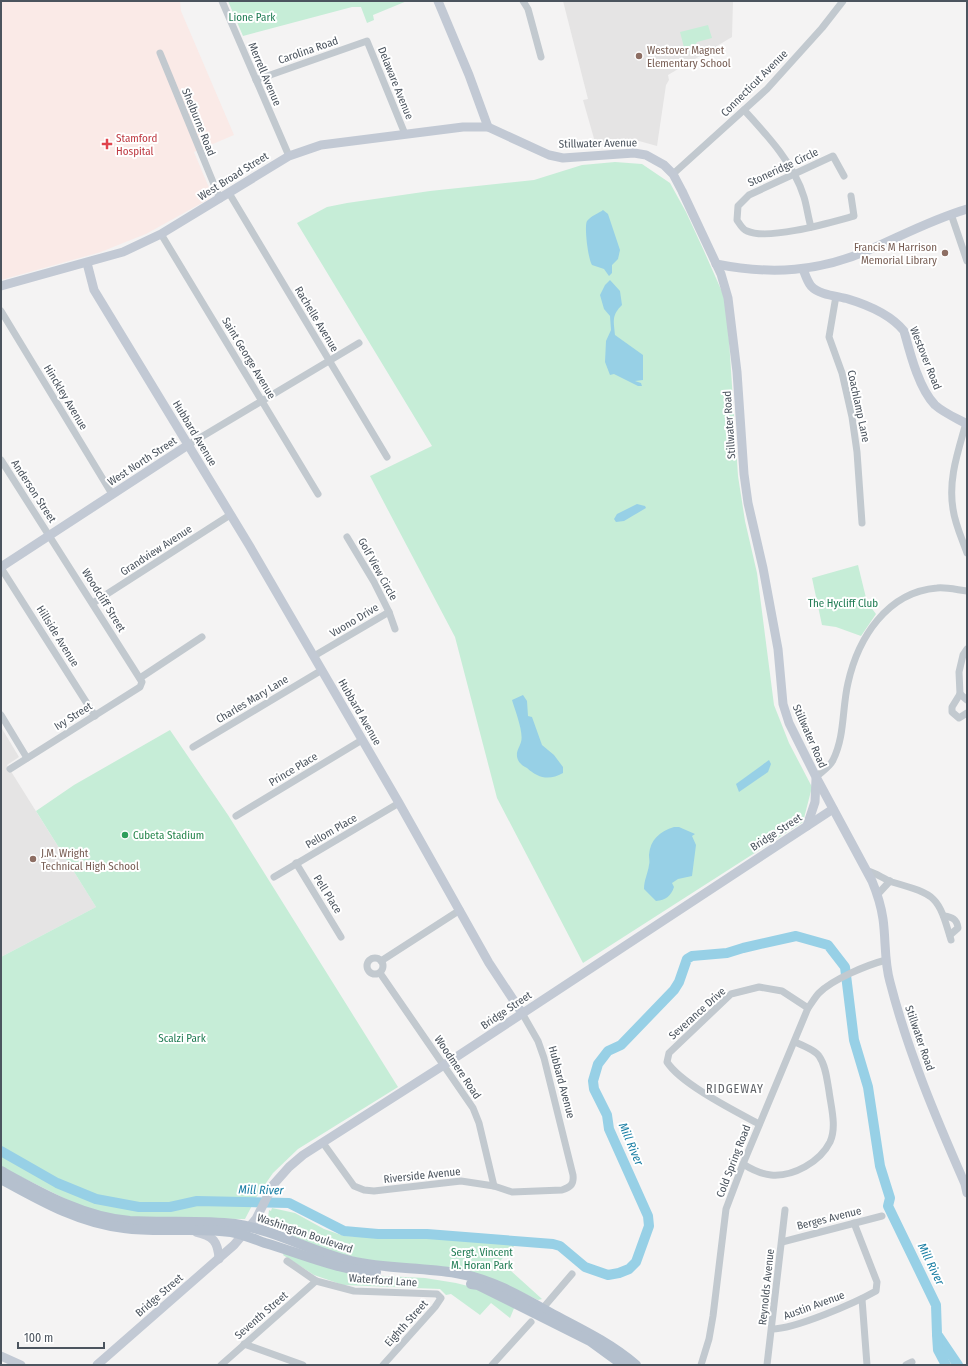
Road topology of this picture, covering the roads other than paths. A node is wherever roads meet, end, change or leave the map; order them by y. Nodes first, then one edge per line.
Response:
1 (222, 1) edge
2 (438, 1) edge
3 (523, 1) edge
4 (842, 1) edge
5 (367, 41) joint
6 (160, 53) dead end
7 (541, 57) dead end
8 (256, 80) junction
9 (744, 110) junction
10 (488, 127) junction
11 (405, 134) junction
12 (289, 156) junction
13 (673, 174) junction
14 (793, 174) junction
15 (844, 176) dead end
16 (229, 193) junction
17 (851, 196) dead end
18 (220, 198) junction
19 (967, 209) edge
20 (951, 214) junction
21 (811, 227) junction
22 (161, 234) junction
23 (967, 261) edge
24 (87, 263) junction
25 (716, 264) junction
26 (802, 269) junction
27 (1, 286) edge
28 (836, 296) junction
29 (1, 311) edge
30 (359, 343) dead end
31 (329, 361) junction
32 (262, 401) junction
33 (967, 424) edge
34 (188, 445) junction
35 (387, 457) dead end
36 (1, 460) edge
37 (112, 494) junction
38 (318, 494) dead end
39 (230, 515) junction
40 (862, 523) dead end
41 (49, 534) junction
42 (347, 537) dead end
43 (967, 553) edge
44 (1, 567) edge
45 (967, 591) edge
46 (93, 603) junction
47 (389, 612) junction
48 (395, 629) dead end
49 (202, 637) dead end
50 (967, 649) edge
51 (314, 656) junction
52 (322, 670) junction
53 (140, 678) junction
54 (960, 694) junction
55 (967, 700) edge
56 (967, 713) edge
57 (1, 715) edge
58 (95, 716) junction
59 (362, 740) junction
60 (193, 748) dead end
61 (27, 758) junction
62 (10, 769) dead end
63 (816, 777) junction
64 (399, 803) junction
65 (833, 809) junction
66 (236, 816) dead end
67 (807, 826) junction
68 (296, 864) junction
69 (867, 871) junction
70 (274, 878) dead end
71 (890, 881) junction
72 (877, 894) junction
73 (460, 910) junction
74 (944, 916) junction
75 (341, 937) dead end
76 (886, 960) junction
77 (381, 961) junction
78 (380, 973) junction
79 (808, 1008) junction
80 (522, 1013) junction
81 (795, 1042) junction
82 (444, 1065) junction
83 (759, 1124) junction
84 (323, 1143) junction
85 (743, 1164) junction
86 (1, 1171) edge
87 (1, 1180) edge
88 (494, 1186) junction
89 (569, 1188) joint
90 (967, 1193) edge
91 (785, 1210) dead end
92 (882, 1216) dead end
93 (854, 1223) junction
94 (250, 1227) junction
95 (189, 1231) junction
96 (242, 1235) junction
97 (782, 1242) junction
98 (218, 1259) junction
99 (287, 1261) dead end
100 (572, 1274) dead end
101 (316, 1281) junction
102 (437, 1294) joint
103 (862, 1299) junction
104 (543, 1308) junction
105 (531, 1322) dead end
106 (772, 1329) junction
107 (244, 1344) junction
108 (1, 1356) edge
109 (630, 1364) edge
110 (22, 1365) edge
111 (97, 1365) edge
112 (221, 1365) edge
113 (303, 1365) edge
114 (383, 1365) edge
115 (492, 1365) edge
116 (643, 1365) edge
117 (701, 1365) edge
118 (767, 1365) edge
119 (867, 1365) edge

1 - 8 street, Merrell Avenue
2 - 10 main road
3 - 7 street
4 - 9 street, Connecticut Avenue
5 - 8 street, Carolina Road
5 - 11 street, Delaware Avenue
6 - 18 street, Shelburne Road
8 - 12 street, Merrell Avenue
9 - 13 street, Connecticut Avenue
9 - 14 street
10 - 11 main road, West Broad Street
10 - 13 main road, Stillwater Avenue
11 - 12 main road, West Broad Street
12 - 16 main road, West Broad Street
13 - 25 main road, Stillwater Avenue
14 - 15 street, Stoneridge Circle
14 - 21 street
14 - 21 street, Stoneridge Circle
16 - 18 main road, West Broad Street
16 - 31 street, Rachelle Avenue
17 - 21 street, Stoneridge Circle
18 - 22 main road, West Broad Street
19 - 20 main road
20 - 23 street
20 - 26 main road
22 - 24 main road, West Broad Street
22 - 32 street, Saint George Avenue
24 - 27 main road, West Broad Street
24 - 34 main road, Hubbard Avenue
25 - 26 main road
25 - 63 main road, Stillwater Road
26 - 28 main road, Westover Road
28 - 33 main road, Westover Road
28 - 40 street, Coachlamp Lane
29 - 37 street, Hinckley Avenue
30 - 31 street, West North Street
31 - 32 street, West North Street
31 - 35 street, Rachelle Avenue
32 - 34 street, West North Street
32 - 38 street, Saint George Avenue
33 - 43 street
34 - 37 main road, West North Street
34 - 39 main road, Hubbard Avenue
36 - 41 street, Anderson Street
37 - 41 main road, West North Street
39 - 46 street, Grandview Avenue
39 - 51 main road, Hubbard Avenue
41 - 44 main road, West North Street
41 - 46 street, Woodcliff Street
42 - 47 street, Golf View Circle
44 - 58 street, Hillside Avenue
45 - 63 street
46 - 53 street, Woodcliff Street
47 - 48 street, Vuono Drive
47 - 51 street, Vuono Drive
49 - 53 street
50 - 54 street
51 - 52 main road, Hubbard Avenue
52 - 59 main road, Hubbard Avenue
52 - 60 street, Charles Mary Lane
53 - 58 street, Ivy Street
54 - 55 street
54 - 56 street
57 - 61 street
58 - 61 street, Ivy Street
59 - 64 main road, Hubbard Avenue
59 - 66 street, Prince Place
61 - 62 street, Ivy Street
63 - 65 main road, Stillwater Road
63 - 67 main road
64 - 68 street, Pellom Place
64 - 73 main road, Hubbard Avenue
65 - 67 main road, Bridge Street
65 - 69 main road, Stillwater Road
67 - 80 main road, Bridge Street
68 - 70 street, Pellom Place
68 - 75 street, Pell Place
69 - 71 street
69 - 72 main road, Stillwater Road
71 - 72 street
71 - 74 street
72 - 76 main road, Stillwater Road
73 - 77 street, Woodmere Road
73 - 80 main road, Hubbard Avenue
74 - 74 street
76 - 79 street, Cold Spring Road
76 - 90 main road, Stillwater Road
77 - 78 street
77 - 78 street, Woodmere Road
78 - 82 street, Woodmere Road
79 - 81 street, Cold Spring Road
79 - 83 street, Severance Drive
80 - 82 main road, Bridge Street
80 - 89 street, Hubbard Avenue
81 - 83 street, Cold Spring Road
81 - 85 street
82 - 84 main road, Bridge Street
82 - 88 street, Woodmere Road
83 - 85 street, Cold Spring Road
84 - 88 street, Riverside Avenue
84 - 94 main road, Bridge Street
85 - 117 street, Cold Spring Road
86 - 94 main road, Washington Boulevard
87 - 95 main road, Washington Boulevard
88 - 89 street, Riverside Avenue
91 - 97 street, Reynolds Avenue
92 - 93 street, Berges Avenue
93 - 97 street, Berges Avenue
93 - 103 street, Austin Avenue
94 - 96 main road, Bridge Street
94 - 104 main road, Washington Boulevard
95 - 96 main road, Washington Boulevard
95 - 98 main road
96 - 98 main road, Bridge Street
96 - 109 main road, Washington Boulevard
97 - 106 street, Reynolds Avenue
98 - 111 main road, Bridge Street
99 - 101 street, Waterford Lane
100 - 104 street
101 - 102 street, Waterford Lane
101 - 107 street, Seventh Street
102 - 114 street, Eighth Street
103 - 106 street, Austin Avenue
103 - 119 street
104 - 109 main road, Washington Boulevard
105 - 115 street
106 - 118 street, Reynolds Avenue
107 - 112 street, Seventh Street
107 - 113 street
108 - 110 main road
109 - 116 main road

